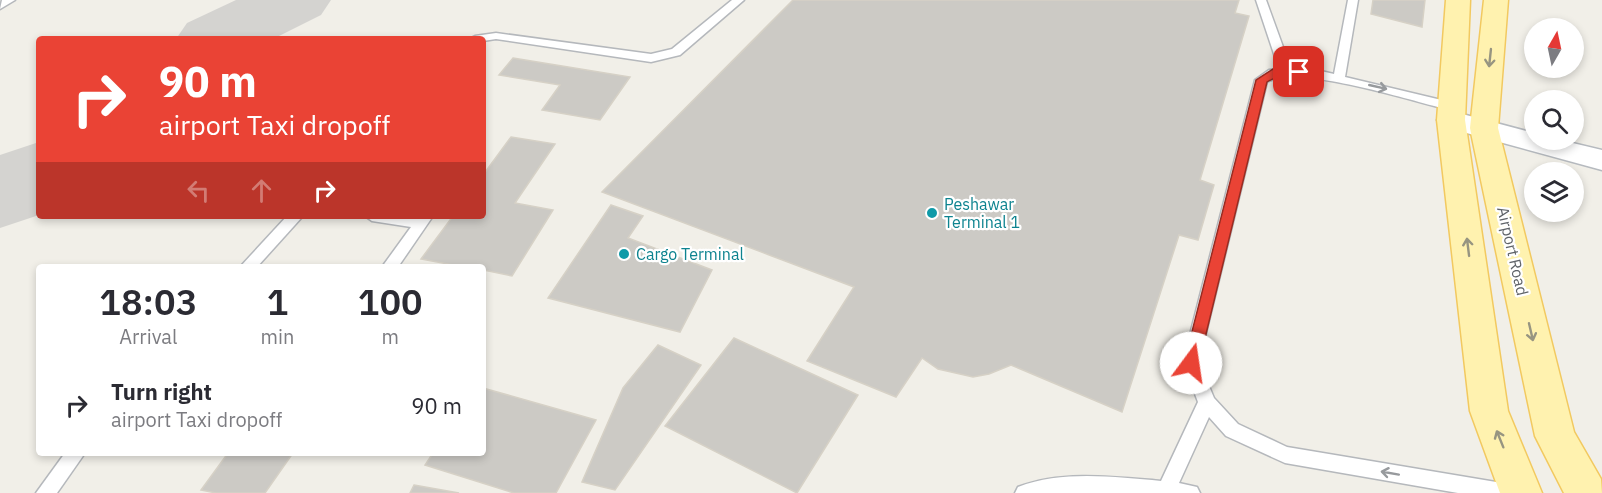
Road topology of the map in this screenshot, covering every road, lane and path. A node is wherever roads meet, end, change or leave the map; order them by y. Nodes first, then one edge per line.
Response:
1 (10, 0) edge
2 (739, 0) edge
3 (1261, 0) edge
4 (1353, 0) edge
5 (1458, 0) edge
6 (1496, 0) edge
7 (0, 6) edge
8 (486, 37) edge
9 (1286, 71) junction
10 (1339, 78) junction
11 (1450, 113) junction
12 (1484, 128) junction
13 (1602, 160) edge
14 (293, 219) edge
15 (423, 220) edge
16 (251, 264) edge
17 (392, 264) edge
18 (1207, 402) junction
19 (74, 456) edge
20 (1166, 490) junction
21 (46, 493) edge
22 (1025, 493) edge
23 (1190, 493) edge
24 (1508, 493) edge
25 (1521, 493) edge
26 (1586, 493) edge

1 - 7 lane
2 - 8 lane
3 - 9 lane
4 - 10 lane
5 - 11 main road
6 -> 12 main road, Airport Road
9 - 10 lane
9 - 18 lane
10 -> 11 lane
11 - 12 street
25 -> 11 main road
12 - 13 street
12 -> 26 main road, Airport Road
14 - 16 lane
15 - 17 lane
18 - 20 lane
24 -> 18 lane
19 - 21 lane
20 - 22 lane
20 - 23 lane

